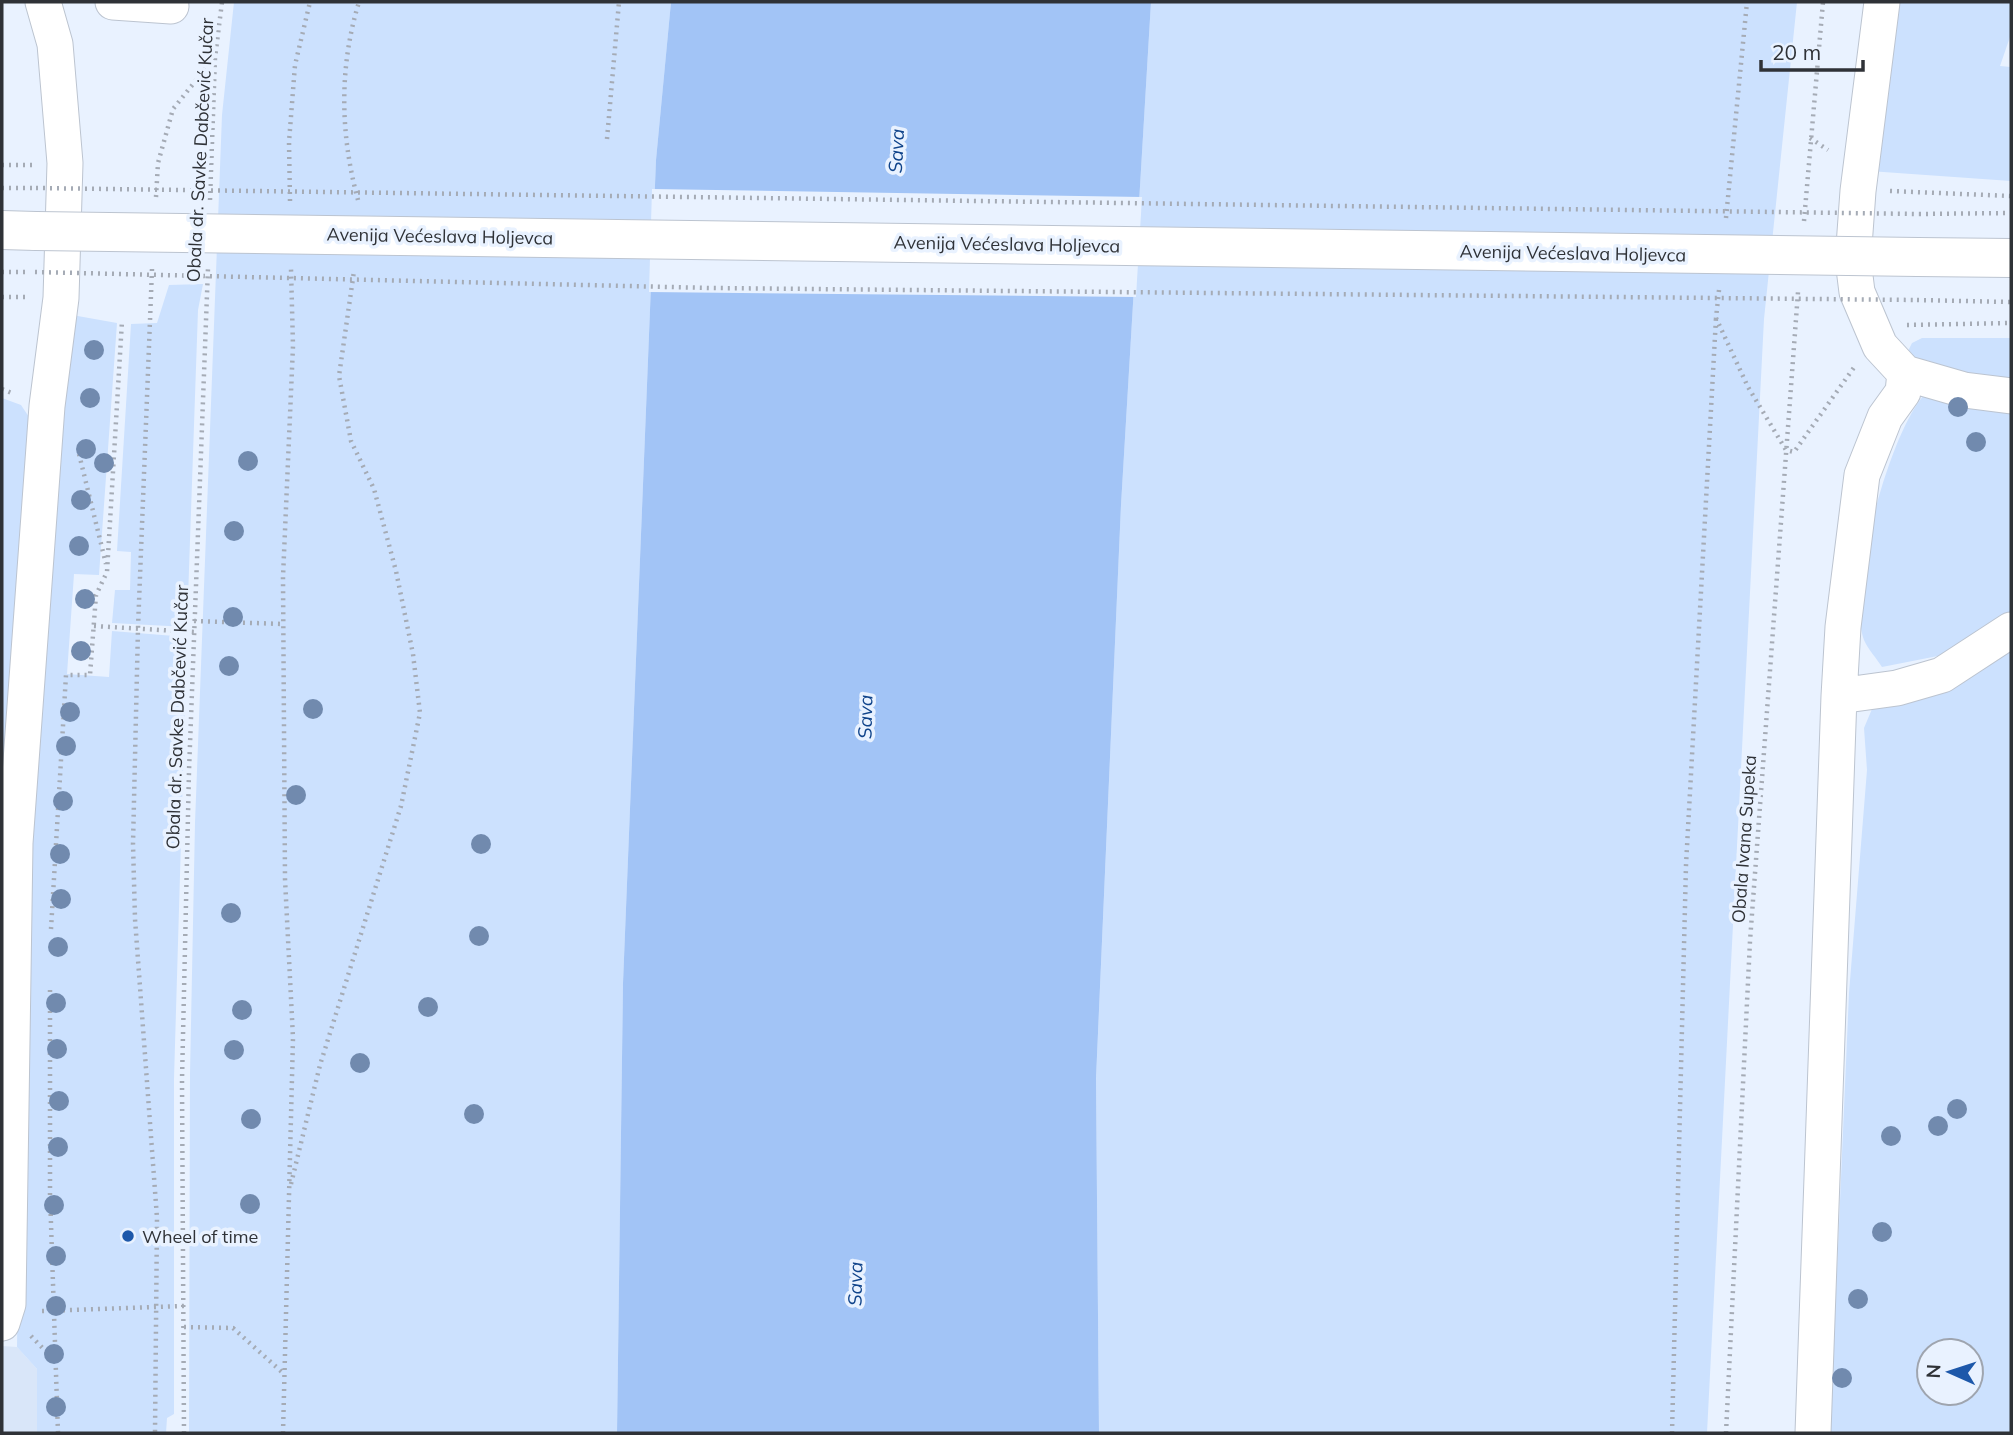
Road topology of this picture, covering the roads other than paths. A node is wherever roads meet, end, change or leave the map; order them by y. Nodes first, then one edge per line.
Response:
1 (43, 2) edge
2 (113, 2) edge
3 (1882, 2) edge
4 (171, 6) dead end
5 (19, 231) edge
6 (2011, 258) edge
7 (1905, 373) junction
8 (2011, 396) edge
9 (2011, 630) edge
10 (1839, 696) junction
11 (2, 1323) edge
12 (1813, 1433) edge

1 - 11 street
2 - 4 street
3 - 7 street
5 - 6 main road, Avenija Većeslava Holjevca, bridge
7 - 8 street
7 - 10 street
9 - 10 street
10 - 12 street

